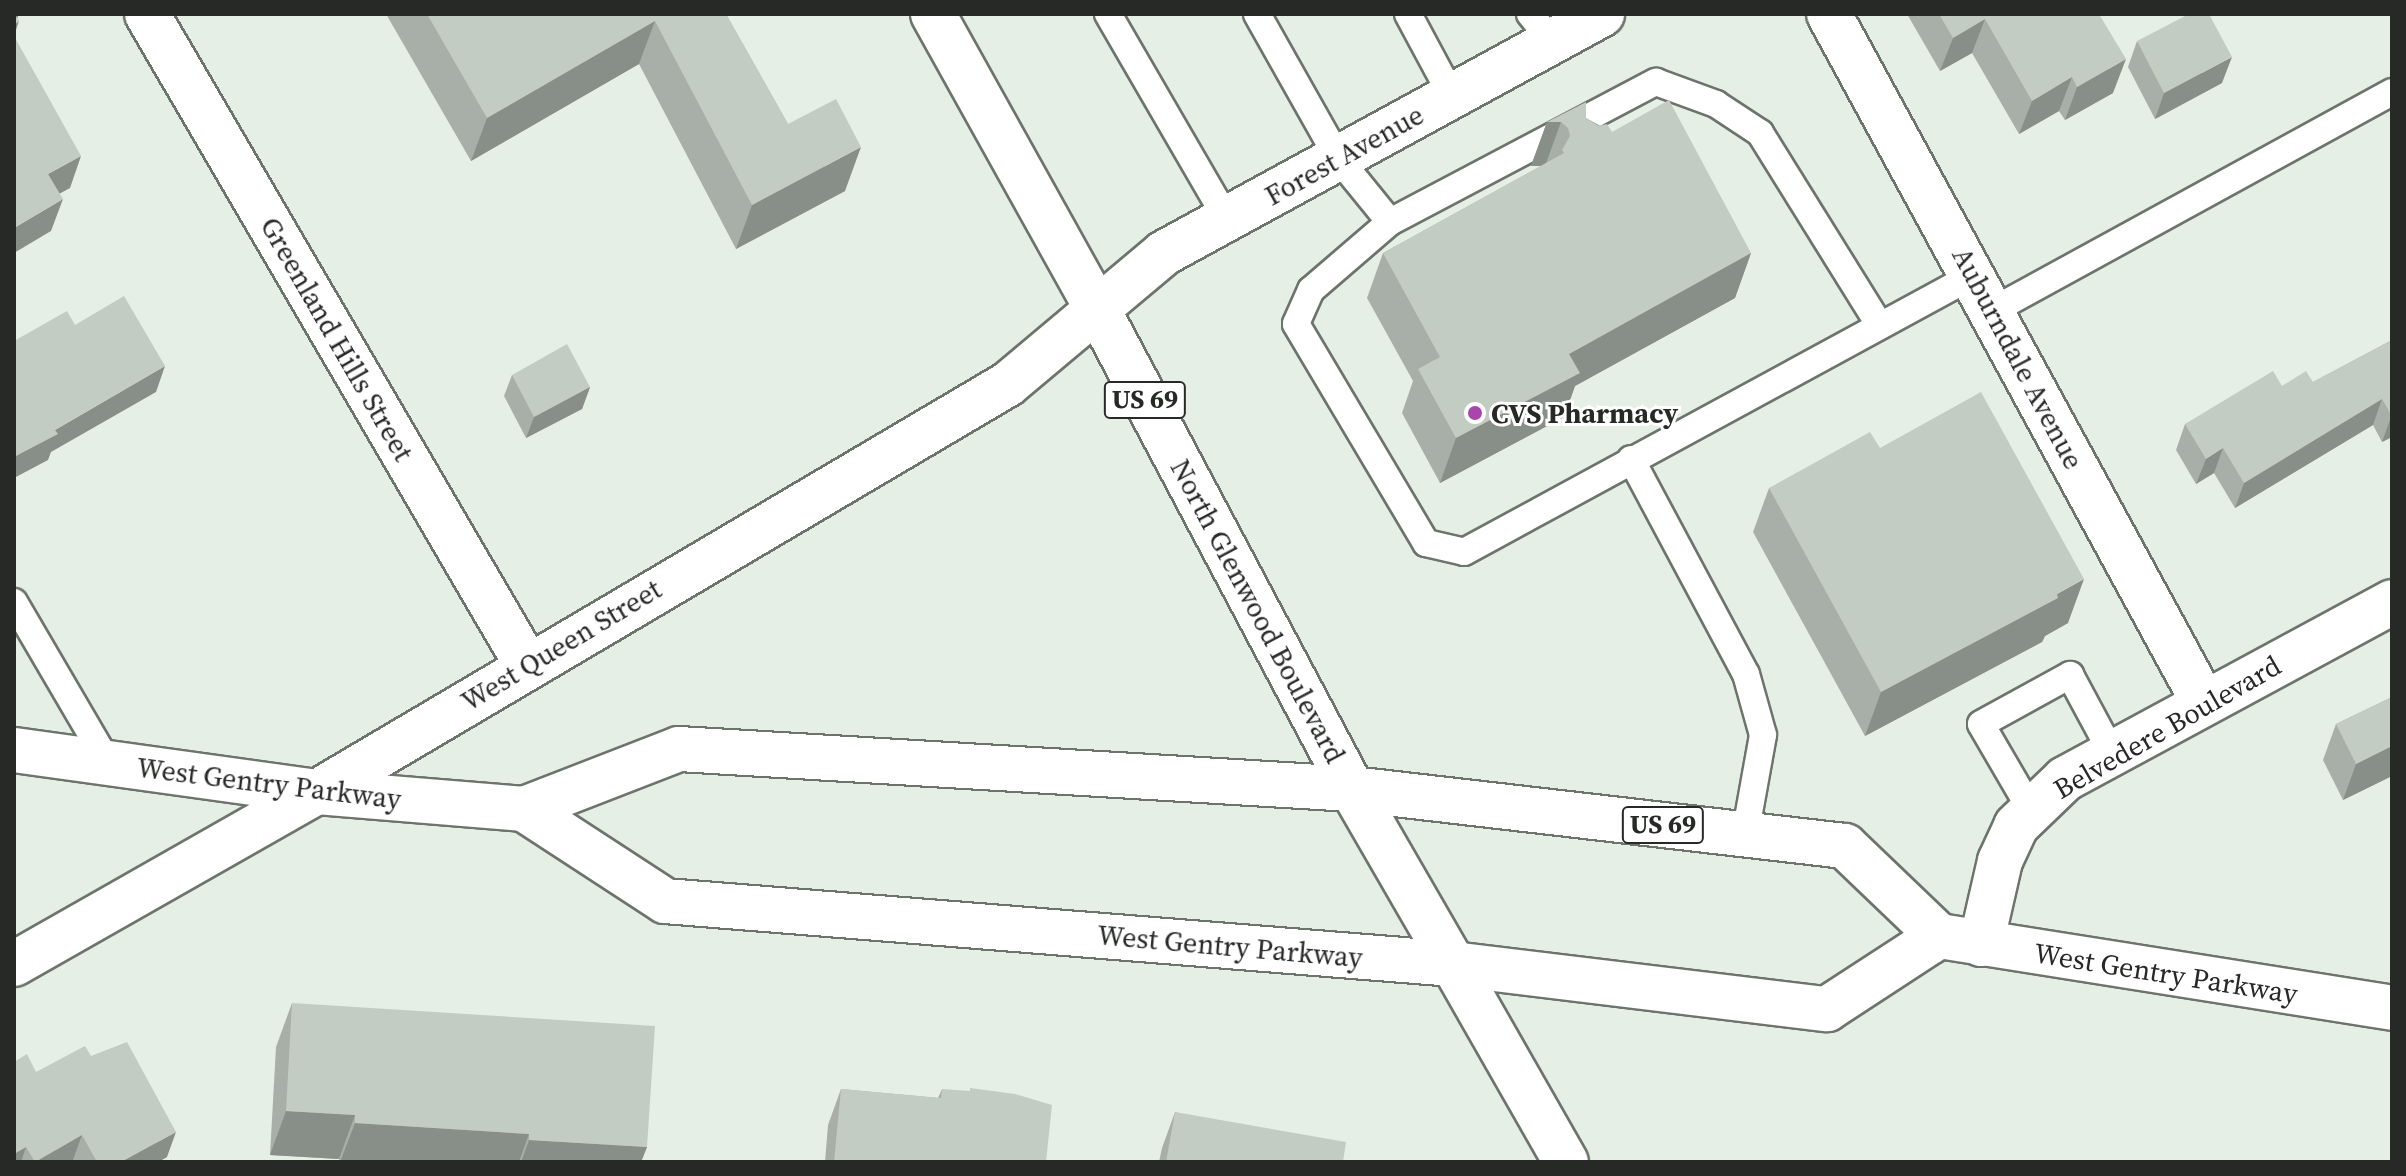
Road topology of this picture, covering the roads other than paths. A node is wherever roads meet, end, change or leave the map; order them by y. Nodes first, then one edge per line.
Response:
1 (147, 14) edge
2 (933, 14) edge
3 (1108, 14) edge
4 (1257, 14) edge
5 (1408, 14) edge
6 (1602, 14) edge
7 (1829, 14) edge
8 (1541, 28) edge
9 (2392, 92) edge
10 (1690, 94) junction
11 (1452, 96) junction
12 (1663, 109) edge
13 (1338, 158) junction
14 (1451, 190) junction
15 (1488, 197) edge
16 (1227, 219) junction
17 (1390, 222) junction
18 (1982, 293) junction
19 (1098, 310) junction
20 (1879, 324) junction
21 (1631, 459) junction
22 (14, 602) edge
23 (2392, 602) edge
24 (527, 665) junction
25 (2204, 703) junction
26 (14, 750) edge
27 (2112, 753) junction
28 (108, 763) junction
29 (1352, 789) junction
30 (317, 792) junction
31 (524, 809) junction
32 (2031, 810) junction
33 (1745, 835) junction
34 (1939, 936) junction
35 (1981, 944) junction
36 (14, 964) edge
37 (1453, 964) junction
38 (2392, 1008) edge
39 (1566, 1162) edge

1 - 24 main road, Greenland Hills Street
2 - 19 main road, North Glenwood Boulevard / US 69
3 - 16 lane
4 - 13 lane
5 - 11 lane
6 - 8 main road, Forest Avenue
7 - 18 main road, Auburndale Avenue
8 - 11 main road, Forest Avenue
9 - 18 lane
10 - 12 lane
10 - 14 lane
10 - 20 lane
11 - 13 main road, Forest Avenue
13 - 16 main road, Forest Avenue
13 - 17 lane
14 - 15 lane
14 - 17 lane
16 - 19 main road, Forest Avenue
17 - 21 lane
18 - 20 lane
18 - 25 main road, Auburndale Avenue
19 - 24 main road, West Queen Street
19 - 29 main road, North Glenwood Boulevard / US 69
20 - 21 lane
21 - 33 lane
22 - 28 lane
23 - 25 main road, Belvedere Boulevard
24 - 30 main road, West Queen Street
25 - 27 main road, Belvedere Boulevard
26 - 28 main road, West Gentry Parkway
27 - 32 main road, Belvedere Boulevard
27 - 32 lane
28 - 30 main road, West Gentry Parkway
29 - 31 main road, West Gentry Parkway
29 - 33 main road, West Gentry Parkway / US 69
29 - 37 main road, North Glenwood Boulevard / US 69
30 - 31 main road, West Gentry Parkway
30 - 36 main road, West Queen Street
31 - 37 main road, West Gentry Parkway
32 - 35 main road, Belvedere Boulevard
33 - 34 main road, West Gentry Parkway / US 69
34 - 35 main road, West Gentry Parkway
34 - 37 main road, West Gentry Parkway
35 - 38 main road, West Gentry Parkway
37 - 39 main road, North Glenwood Boulevard

